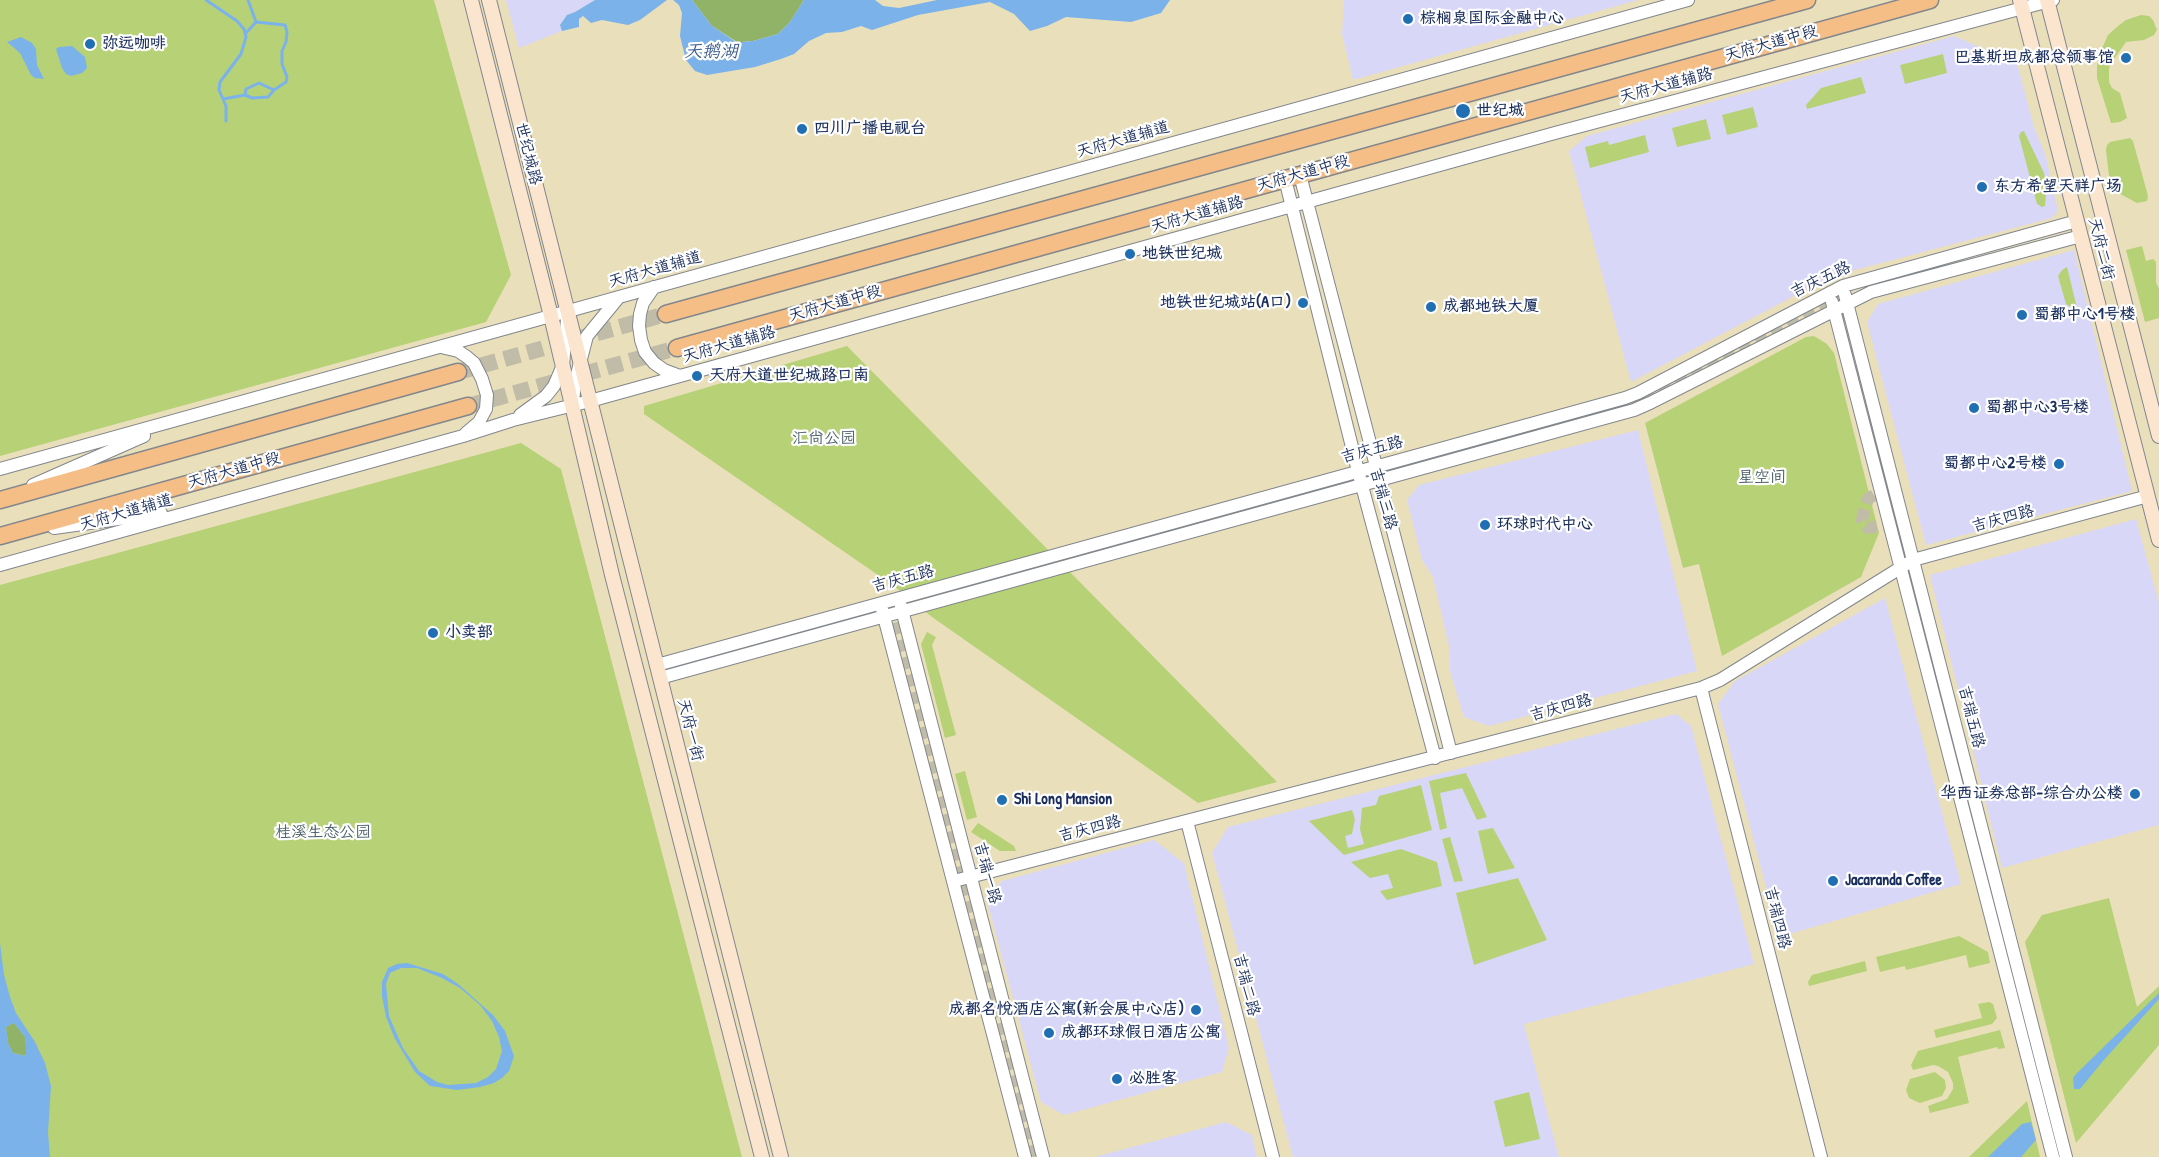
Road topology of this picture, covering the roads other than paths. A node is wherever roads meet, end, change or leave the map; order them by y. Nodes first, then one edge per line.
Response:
1 (471, 0) edge
2 (489, 0) edge
3 (1688, 0) edge
4 (1807, 0) edge
5 (1929, 0) edge
6 (2049, 0) edge
7 (2021, 4) edge
8 (1292, 177) junction
9 (1307, 202) junction
10 (1291, 206) junction
11 (2077, 221) junction
12 (2081, 236) junction
13 (1843, 286) junction
14 (654, 287) junction
15 (1830, 292) junction
16 (620, 297) junction
17 (1847, 303) junction
18 (1834, 309) junction
19 (567, 311) junction
20 (666, 315) tunnel mouth
21 (551, 316) junction
22 (440, 347) junction
23 (676, 348) tunnel mouth
24 (580, 360) junction
25 (563, 365) junction
26 (458, 372) tunnel mouth
27 (680, 376) junction
28 (590, 401) junction
29 (468, 406) tunnel mouth
30 (573, 406) junction
31 (183, 418) junction
32 (513, 420) junction
33 (463, 436) junction
34 (2159, 436) edge
35 (1376, 466) junction
36 (0, 469) edge
37 (1358, 471) junction
38 (1380, 480) junction
39 (1362, 484) junction
40 (2148, 496) junction
41 (0, 499) edge
42 (206, 508) junction
43 (4, 535) edge
44 (2159, 540) edge
45 (1913, 560) junction
46 (0, 565) edge
47 (1901, 568) junction
48 (898, 597) junction
49 (880, 602) junction
50 (902, 612) junction
51 (884, 616) junction
52 (658, 671) junction
53 (1701, 688) junction
54 (1451, 753) junction
55 (1435, 758) junction
56 (1187, 821) junction
57 (971, 876) junction
58 (954, 881) junction
59 (762, 1157) edge
60 (781, 1157) edge
61 (1025, 1157) edge
62 (1043, 1157) edge
63 (1273, 1157) edge
64 (1821, 1157) edge
65 (2053, 1157) edge
66 (2066, 1157) edge

1 - 21 main road, 世纪城路
2 - 19 main road, 世纪城路
3 - 14 street, 天府大道辅道
4 - 20 main road, 天府大道中段
5 - 8 main road, 天府大道中段
6 - 7 street
6 - 34 main road, 天府二街
7 - 9 street, 天府大道辅路
7 - 11 main road, 天府二街
8 - 9 street, 吉瑞三路
8 - 10 street, 吉瑞三路
8 - 23 main road, 天府大道中段
9 - 10 street, 天府大道辅路
9 - 35 street, 吉瑞三路
10 - 27 street, 天府大道辅路
10 - 37 street, 吉瑞三路
11 - 12 main road, 天府二街
11 - 13 street, 吉庆五路
12 - 17 street, 吉庆五路
12 - 40 main road, 天府二街
13 - 15 street, 吉庆五路
13 - 17 street, 吉瑞五路
14 - 16 street, 天府大道辅道
14 - 27 street
15 - 18 street, 吉瑞五路
15 - 35 street, 吉庆五路
16 - 19 street, 天府大道辅道
16 - 24 street
17 - 18 street, 吉庆五路
17 - 45 street, 吉瑞五路
18 - 38 street, 吉庆五路
18 - 47 street, 吉瑞五路
19 - 21 street, 天府大道辅道
19 - 24 main road, 天府一街
19 - 25 street
21 - 22 street
21 - 25 main road
22 - 31 street
22 - 33 street
24 - 28 main road, 天府一街
24 - 30 street
25 - 30 main road
25 - 32 street
26 - 41 main road
27 - 28 street, 天府大道辅路
28 - 30 street, 天府大道辅路
28 - 52 main road, 天府一街
29 - 43 main road, 天府大道中段
30 - 32 street, 天府大道辅道
30 - 59 main road
31 - 36 street
31 - 41 street
32 - 33 street, 天府大道辅道
33 - 42 street, 天府大道辅道
35 - 37 street, 吉庆五路
35 - 38 street, 吉瑞三路
37 - 39 street, 吉瑞三路
37 - 48 street, 吉庆五路
38 - 39 street, 吉庆五路
38 - 54 street, 吉瑞三路
39 - 50 street, 吉庆五路
39 - 55 street, 吉瑞三路
40 - 44 main road, 天府二街
40 - 45 street, 吉庆四路
42 - 43 street
42 - 46 street, 天府大道辅道
45 - 47 street, 吉庆四路
45 - 66 street, 吉瑞五路
47 - 53 street, 吉庆四路
47 - 65 street, 吉瑞五路
48 - 49 street, 吉庆五路
48 - 50 street, 吉瑞一路
49 - 51 street, 吉瑞一路
49 - 52 street, 吉庆五路
50 - 51 street, 吉庆五路
50 - 57 street, 吉瑞一路
51 - 52 street, 吉庆五路
51 - 58 street, 吉瑞一路
52 - 60 main road, 天府一街
53 - 54 street, 吉庆四路
53 - 64 street, 吉瑞四路
54 - 55 street, 吉庆四路
55 - 56 street, 吉庆四路
56 - 57 street, 吉庆四路
56 - 63 street, 吉瑞二路
57 - 58 street, 吉庆四路
57 - 62 street, 吉瑞一路
58 - 61 street, 吉瑞一路

